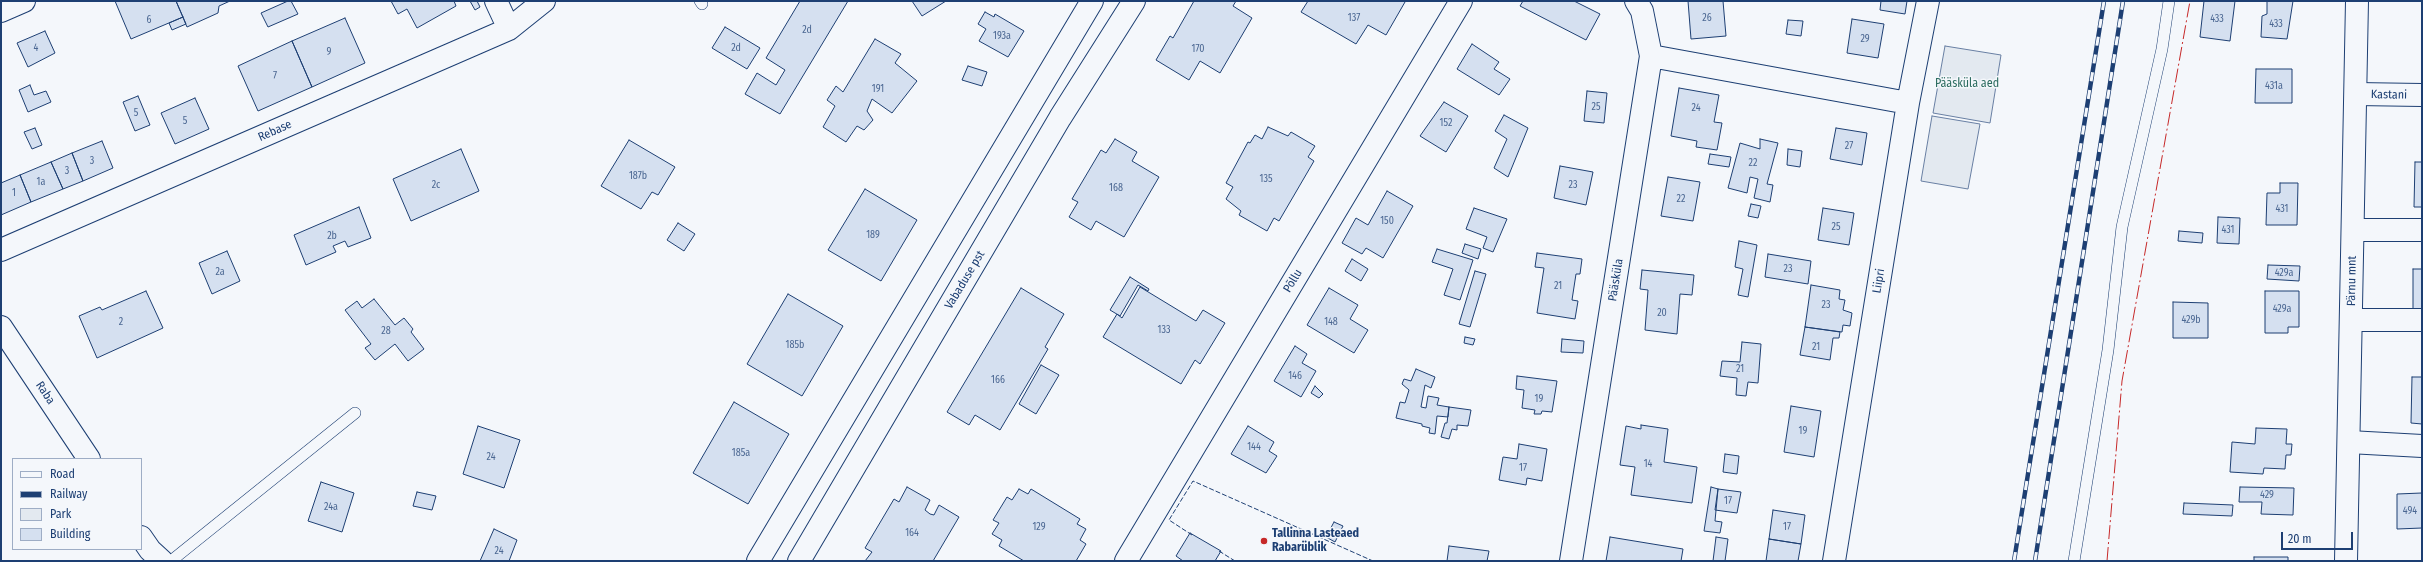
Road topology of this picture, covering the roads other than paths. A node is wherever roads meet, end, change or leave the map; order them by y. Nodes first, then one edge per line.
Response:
1 (24, 1) edge
2 (496, 1) edge
3 (544, 1) edge
4 (1092, 1) edge
5 (1134, 1) edge
6 (1461, 1) edge
7 (1636, 1) edge
8 (1928, 1) edge
9 (2169, 1) edge
10 (2357, 1) edge
11 (1, 11) edge
12 (509, 29) junction
13 (1651, 56) junction
14 (2356, 94) junction
15 (2422, 95) edge
16 (1908, 103) junction
17 (2353, 230) junction
18 (2422, 230) edge
19 (1, 250) edge
20 (2352, 320) junction
21 (2422, 320) edge
22 (1, 327) edge
23 (355, 413) dead end
24 (2349, 442) junction
25 (2422, 446) edge
26 (88, 458) edge
27 (142, 538) edge
28 (162, 561) edge
29 (171, 561) edge
30 (758, 561) edge
31 (799, 561) edge
32 (1126, 561) edge
33 (1571, 561) edge
34 (1834, 561) edge
35 (2074, 561) edge
36 (2346, 561) edge

1 - 11 main road
2 - 12 main road
3 - 12 main road, Rebase
4 - 30 main road
5 - 31 main road, Vabaduse pst
6 - 32 main road, Põllu
7 - 13 main road, Pääsküla
8 - 16 main road, Liipri
9 - 35 lane
10 - 14 main road, Pärnu mnt
12 - 19 main road, Rebase
13 - 16 main road
13 - 33 main road, Pääsküla
14 - 15 main road, Kastani
14 - 17 main road, Pärnu mnt
16 - 34 main road, Liipri
17 - 18 main road
17 - 20 main road, Pärnu mnt
20 - 21 main road
20 - 24 main road, Pärnu mnt
22 - 26 main road, Raba
23 - 29 lane
24 - 25 main road
24 - 36 main road, Pärnu mnt
27 - 28 main road

